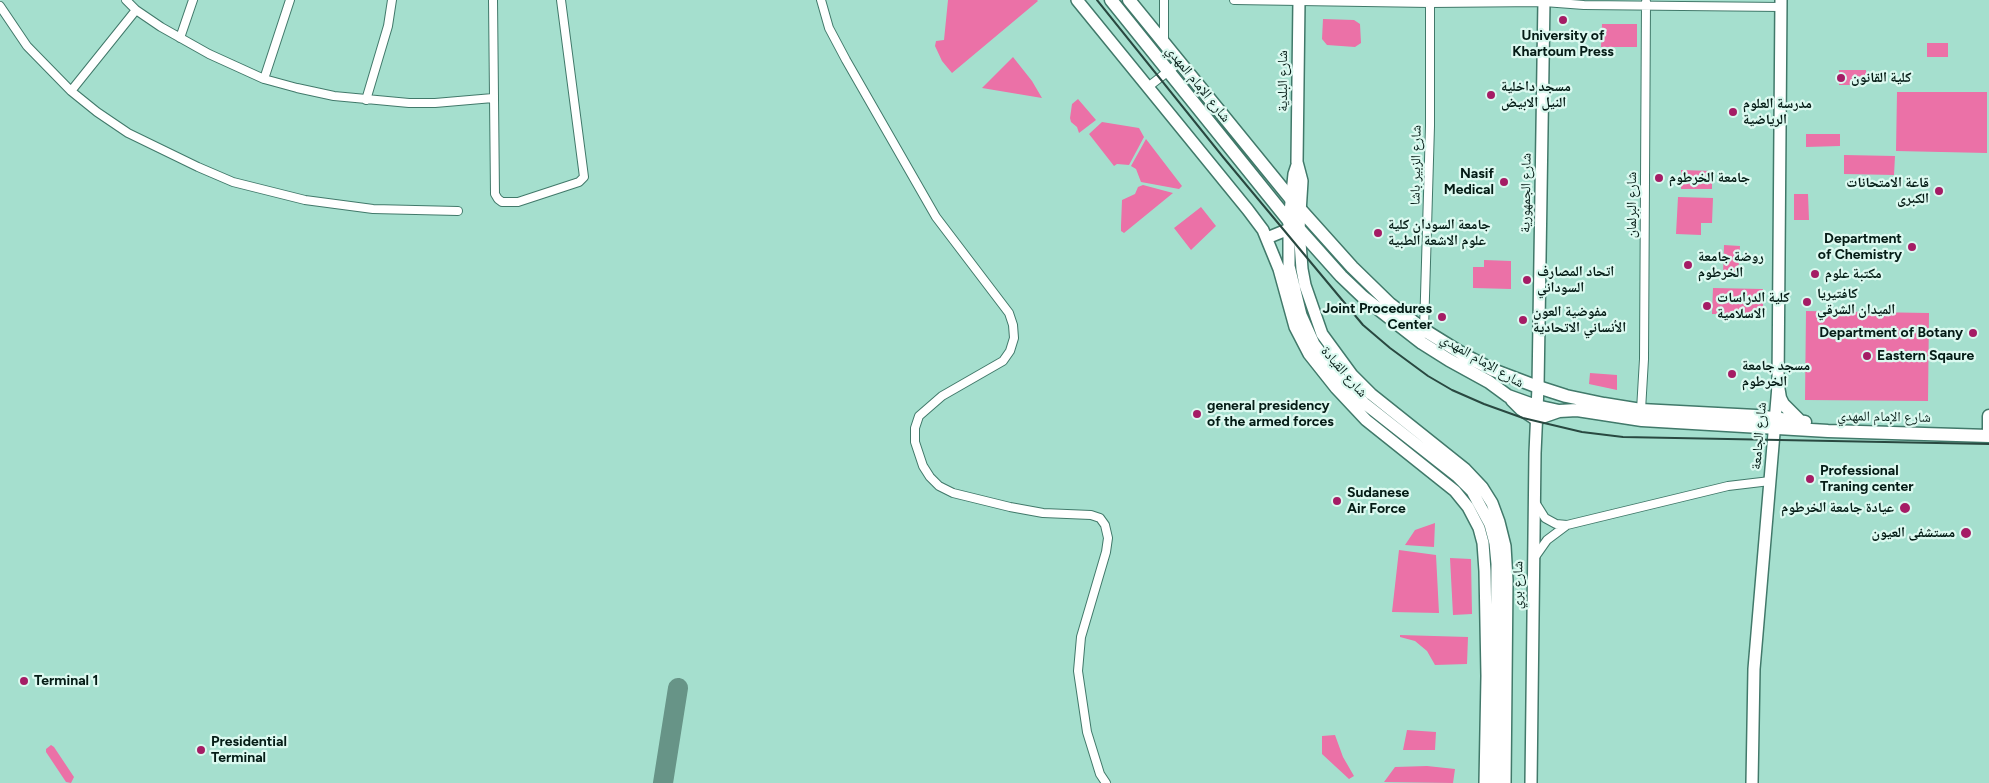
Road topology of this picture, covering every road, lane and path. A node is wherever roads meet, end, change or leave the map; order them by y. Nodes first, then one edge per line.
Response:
1 (126, 0) edge
2 (193, 0) edge
3 (290, 0) edge
4 (392, 0) edge
5 (492, 0) edge
6 (561, 0) edge
7 (820, 0) edge
8 (1077, 0) edge
9 (1111, 0) edge
10 (1129, 0) edge
11 (1164, 0) edge
12 (1234, 0) edge
13 (1299, 0) edge
14 (1544, 1) edge
15 (1430, 2) edge
16 (1646, 2) edge
17 (1781, 4) edge
18 (0, 6) edge
19 (136, 10) junction
20 (180, 38) junction
21 (1164, 43) junction
22 (1180, 62) junction
23 (1168, 71) junction
24 (264, 79) junction
25 (1148, 87) junction
26 (71, 91) junction
27 (493, 98) junction
28 (366, 100) junction
29 (1297, 162) junction
30 (1291, 199) junction
31 (1301, 210) junction
32 (458, 211) dead end
33 (1293, 226) junction
34 (1267, 238) junction
35 (1424, 330) junction
36 (1778, 386) junction
37 (1538, 388) junction
38 (1641, 410) junction
39 (1536, 413) junction
40 (1989, 416) edge
41 (1800, 421) junction
42 (1775, 423) junction
43 (1989, 432) edge
44 (1770, 481) junction
45 (1535, 502) junction
46 (1567, 525) junction
47 (1534, 559) junction
48 (1496, 708) junction
49 (1106, 783) edge
50 (1485, 783) edge
51 (1495, 783) edge
52 (1505, 783) edge
53 (1531, 783) edge
54 (1752, 783) edge

1 - 19 street
2 - 20 street
3 - 24 street
4 - 28 street
5 - 27 street
6 - 27 street
7 - 49 street
8 - 25 main road, شارع القيادة
9 - 23 main road, شارع الإمام المهدي
10 - 21 main road, شارع الإمام المهدي
11 - 21 street
12 - 13 street
13 - 15 street
13 - 29 main road, شارع البلدية
14 - 15 street
14 - 16 street
14 - 37 main road, شارع الجمهورية
15 - 35 street, شارع الزبير باشا
16 - 17 street
16 - 38 street, شارع البرلمان
17 - 36 main road, شارع الجامعة
18 - 26 street
19 - 20 street
19 - 26 street
20 - 24 street
21 - 22 main road, شارع الإمام المهدي
22 - 23 street
22 - 30 main road, شارع الإمام المهدي
23 - 25 street
23 - 33 main road, شارع الإمام المهدي
24 - 28 street
25 - 34 main road, شارع القيادة
26 - 32 street
27 - 28 street
29 - 30 main road
29 - 31 main road, شارع القيادة
30 - 31 main road, شارع الإمام المهدي
30 - 33 main road
31 - 33 main road, شارع القيادة
31 - 35 main road, شارع الإمام المهدي
33 - 34 main road
33 - 39 main road, شارع الإمام المهدي
33 - 48 main road, شارع القيادة
34 - 48 main road, شارع القيادة
35 - 37 main road, شارع الإمام المهدي
36 - 41 main road
36 - 42 main road, شارع الجامعة
37 - 38 main road, شارع الإمام المهدي
37 - 39 main road, شارع بري
38 - 42 main road, شارع الإمام المهدي
39 - 42 main road, شارع الإمام المهدي
39 - 45 main road, شارع بري
40 - 43 main road
41 - 42 main road, شارع الإمام المهدي
41 - 43 main road, شارع الإمام المهدي
42 - 43 main road, شارع الإمام المهدي
42 - 44 main road, شارع الجامعة
44 - 46 street
44 - 54 main road, شارع الجامعة
45 - 46 street
45 - 47 main road, شارع بري
46 - 47 street
47 - 53 main road, شارع بري
48 - 50 main road, شارع القيادة
48 - 51 main road, شارع القيادة
48 - 52 main road, شارع القيادة

